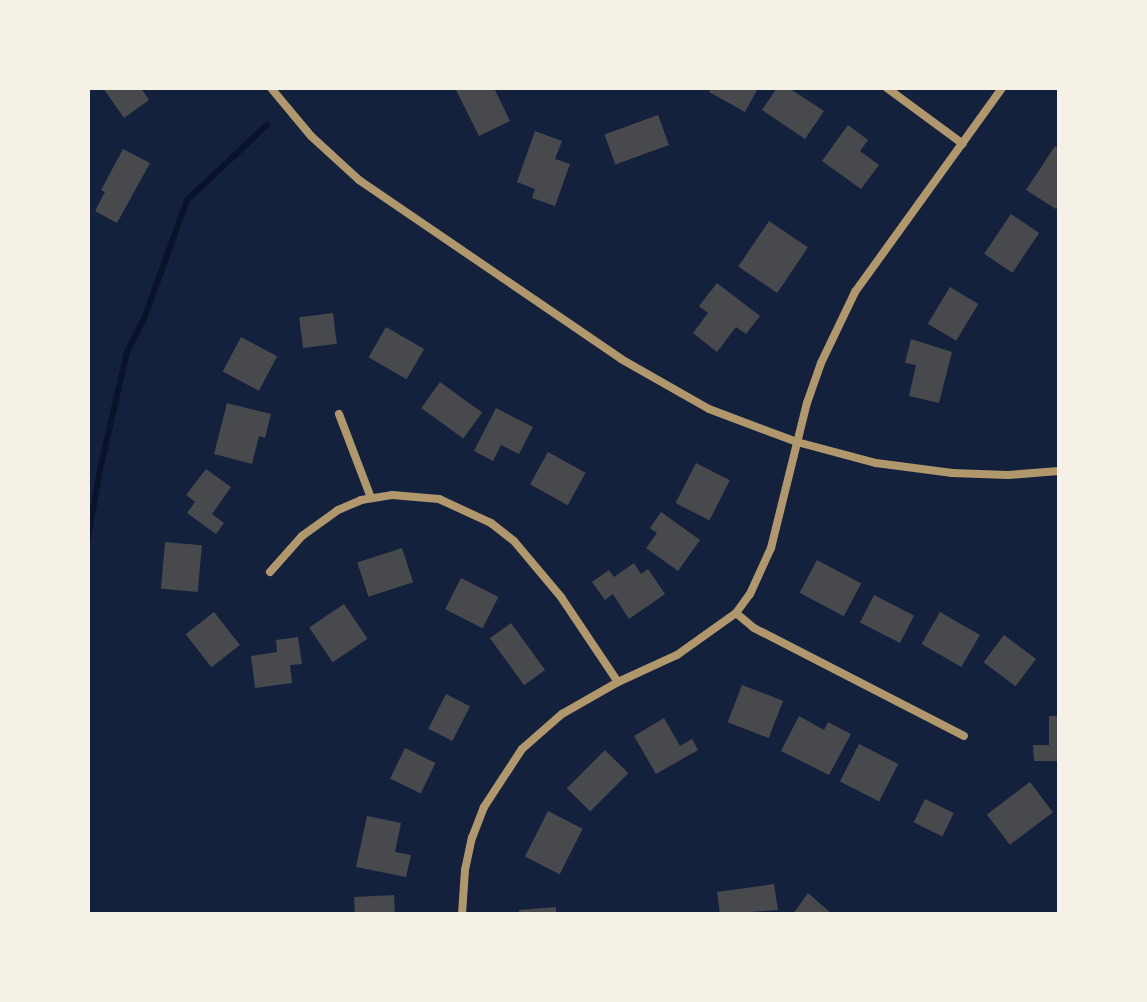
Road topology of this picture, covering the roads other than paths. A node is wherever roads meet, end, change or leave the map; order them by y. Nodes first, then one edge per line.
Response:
1 (271, 88) edge
2 (887, 88) edge
3 (1002, 88) edge
4 (963, 144) junction
5 (339, 414) dead end
6 (797, 442) junction
7 (1059, 471) edge
8 (371, 498) junction
9 (270, 572) dead end
10 (736, 613) junction
11 (618, 682) junction
12 (964, 736) dead end
13 (462, 914) edge

1 - 6 street
2 - 4 street
3 - 4 street
4 - 6 street
5 - 8 street
6 - 7 street
6 - 10 street
8 - 9 street
8 - 11 street
10 - 11 street
10 - 12 street
11 - 13 street

